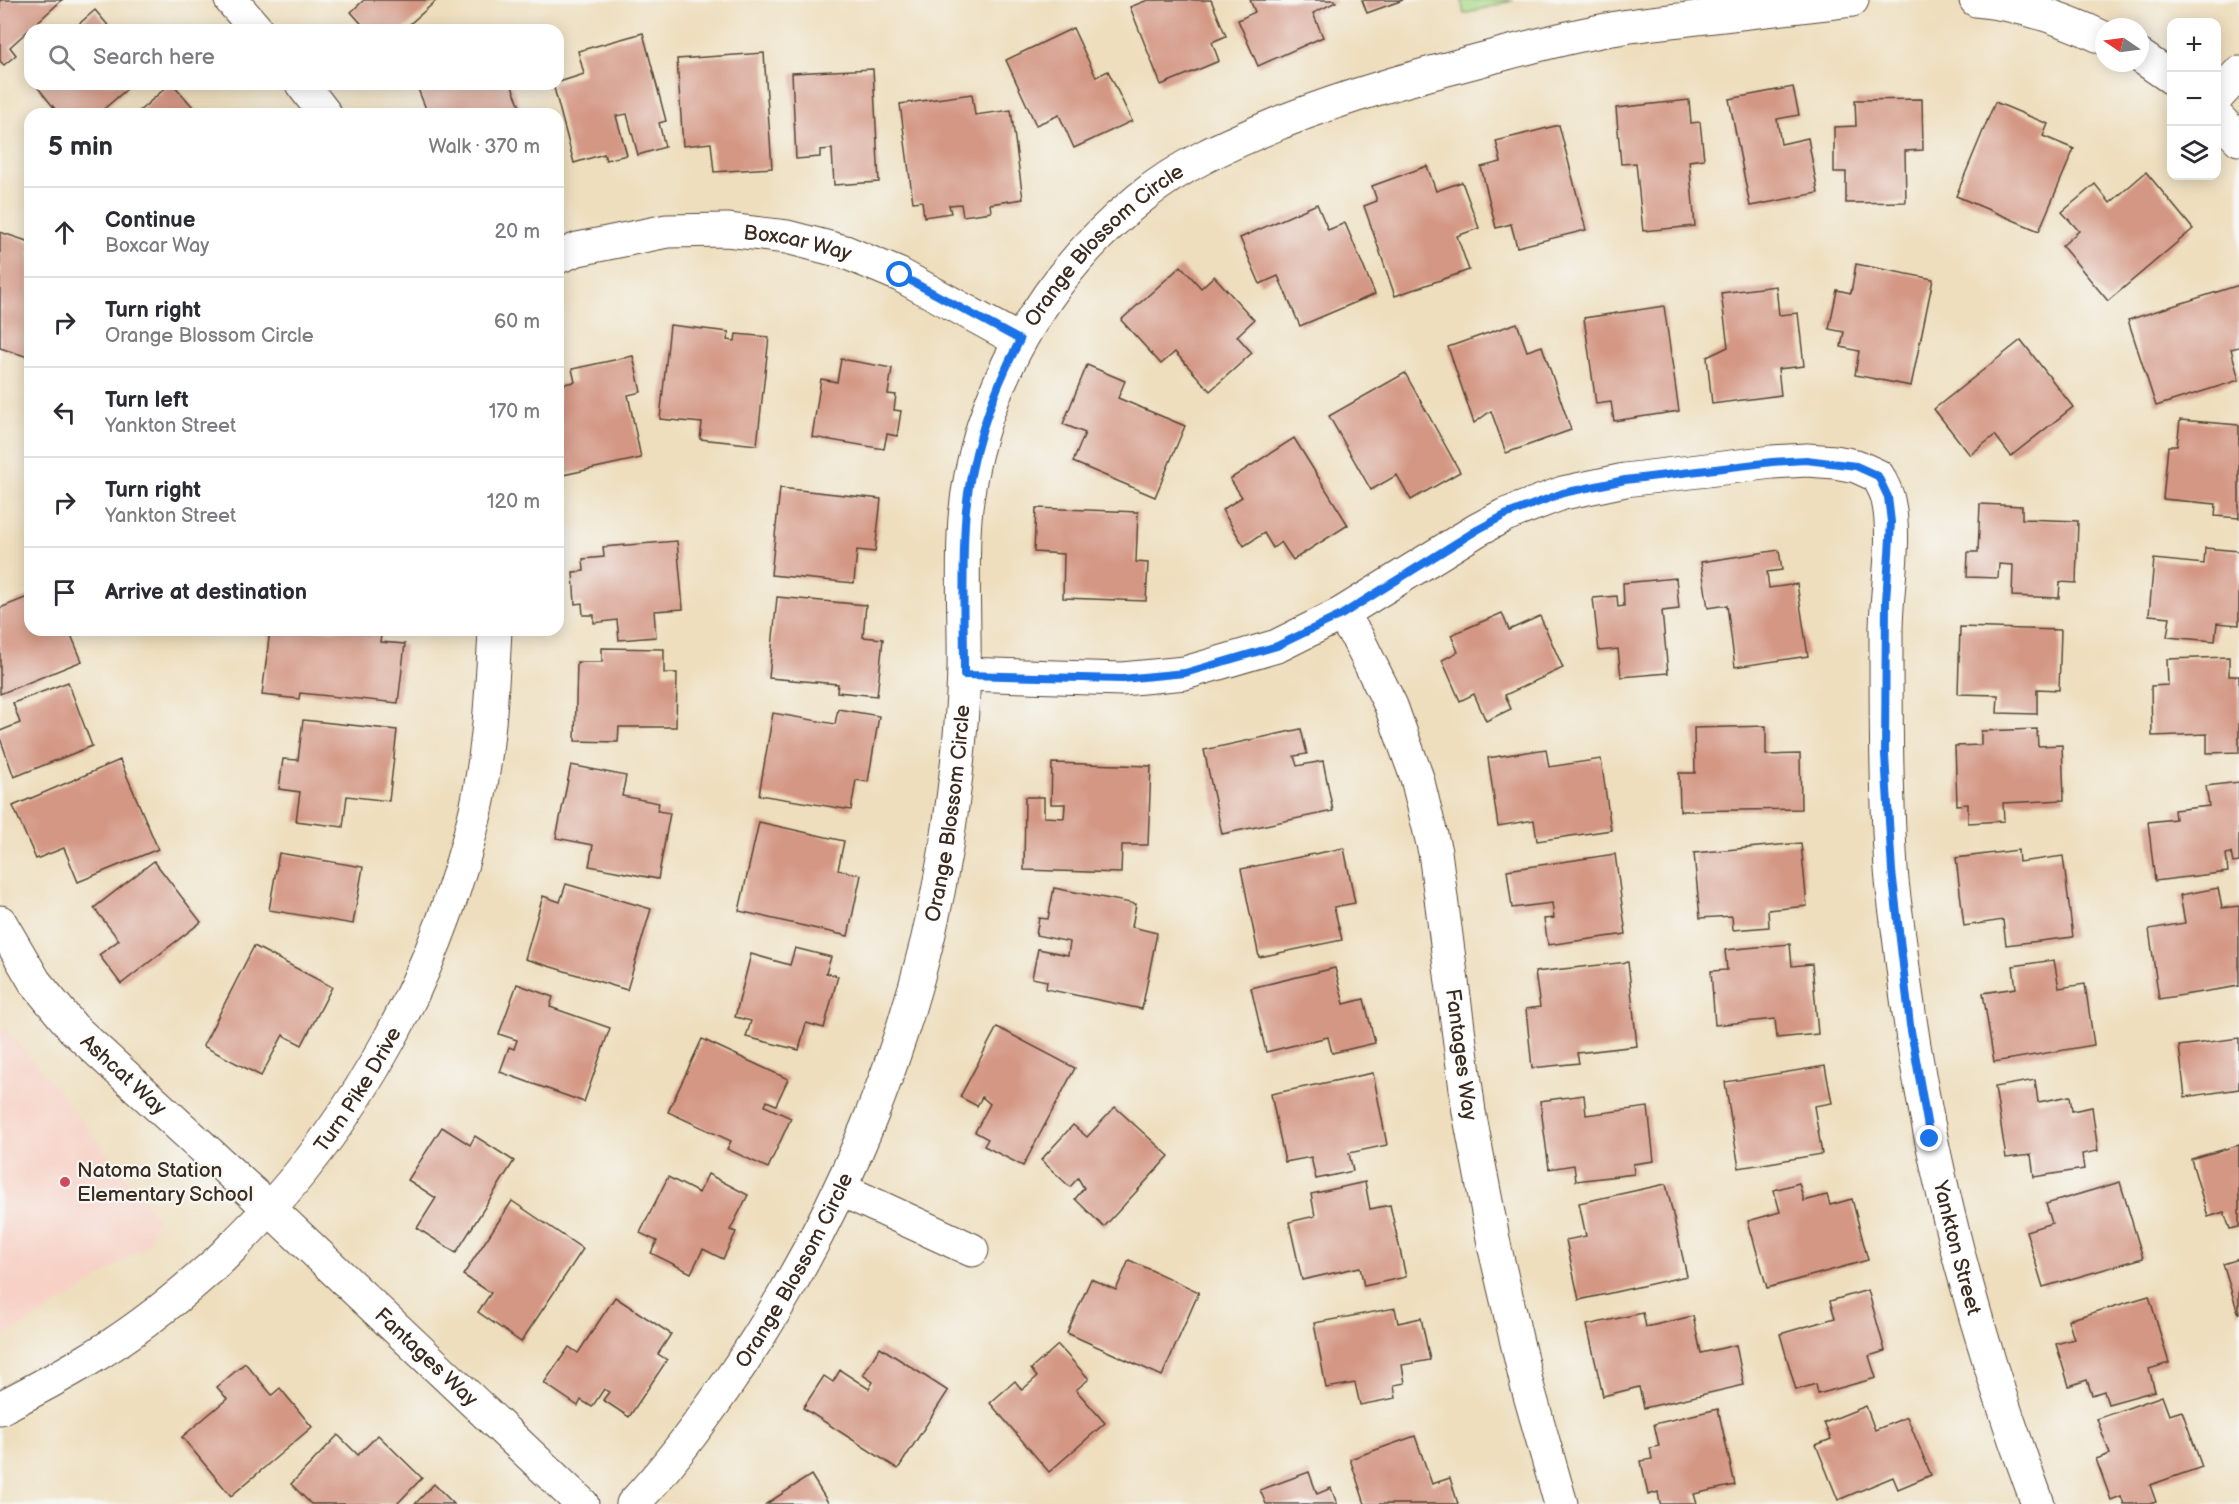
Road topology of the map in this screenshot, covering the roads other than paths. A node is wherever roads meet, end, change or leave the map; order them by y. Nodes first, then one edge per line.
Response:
1 (231, 0) edge
2 (1852, 0) edge
3 (1976, 0) edge
4 (251, 24) edge
5 (2095, 34) edge
6 (2149, 62) edge
7 (2239, 73) edge
8 (2167, 75) edge
9 (307, 90) edge
10 (2221, 93) edge
11 (320, 108) edge
12 (2221, 120) edge
13 (2239, 139) edge
14 (564, 255) edge
15 (1020, 340) junction
16 (1341, 615) junction
17 (495, 636) edge
18 (964, 675) junction
19 (0, 922) edge
20 (840, 1189) junction
21 (270, 1209) junction
22 (972, 1250) dead end
23 (0, 1408) edge
24 (582, 1504) edge
25 (633, 1504) edge
26 (1561, 1504) edge
27 (2038, 1504) edge

1 - 4 street
2 - 15 street, Orange Blossom Circle
3 - 5 street
6 - 8 street
7 - 10 street
9 - 11 street
12 - 13 street
14 - 15 street, Boxcar Way
15 - 18 street, Orange Blossom Circle
16 - 18 street, Yankton Street
16 - 26 street, Fantages Way
16 - 27 street, Yankton Street
17 - 21 street, Turn Pike Drive
18 - 20 street, Orange Blossom Circle
19 - 21 street, Ashcat Way
20 - 22 street
20 - 25 street, Orange Blossom Circle
21 - 23 street, Turn Pike Drive
21 - 24 street, Fantages Way

